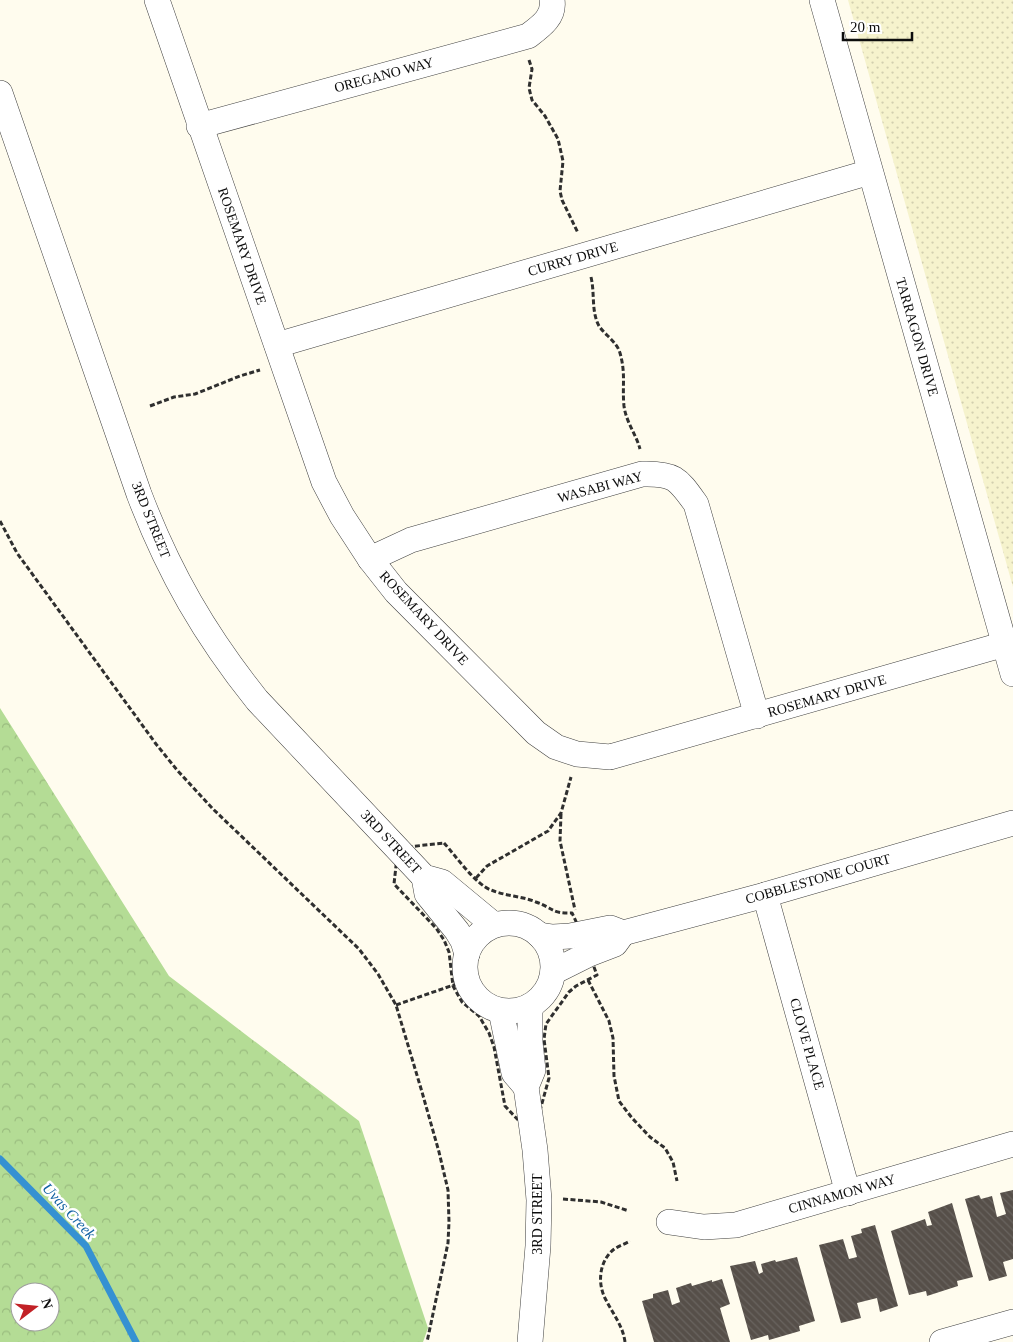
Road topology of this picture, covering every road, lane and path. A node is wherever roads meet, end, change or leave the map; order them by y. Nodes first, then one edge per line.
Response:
1 (156, 0) edge
2 (822, 0) edge
3 (552, 2) edge
4 (528, 57) dead end
5 (0, 93) edge
6 (200, 126) junction
7 (870, 172) junction
8 (581, 240) dead end
9 (591, 276) dead end
10 (277, 345) junction
11 (266, 369) dead end
12 (150, 406) dead end
13 (640, 449) dead end
14 (0, 521) edge
15 (370, 559) junction
16 (1004, 644) junction
17 (1013, 674) edge
18 (757, 716) junction
19 (573, 772) dead end
20 (561, 813) junction
21 (1013, 824) edge
22 (444, 844) dead end
23 (424, 877) junction
24 (476, 879) junction
25 (394, 884) dead end
26 (765, 895) junction
27 (494, 925) junction
28 (623, 933) junction
29 (539, 934) junction
30 (467, 954) junction
31 (553, 972) junction
32 (597, 975) dead end
33 (588, 979) junction
34 (460, 983) junction
35 (396, 1005) junction
36 (530, 1006) junction
37 (502, 1011) junction
38 (548, 1078) dead end
39 (526, 1087) junction
40 (505, 1106) dead end
41 (1013, 1144) edge
42 (677, 1181) dead end
43 (848, 1193) junction
44 (560, 1199) dead end
45 (629, 1211) dead end
46 (669, 1222) dead end
47 (630, 1241) dead end
48 (1013, 1322) edge
49 (427, 1342) edge
50 (530, 1342) edge
51 (625, 1342) edge
52 (942, 1342) edge

1 - 6 street, ROSEMARY DRIVE
2 - 7 street, TARRAGON DRIVE
3 - 6 street, OREGANO WAY
4 - 8 path
5 - 23 street, 3RD STREET
6 - 10 street, ROSEMARY DRIVE
7 - 10 street, CURRY DRIVE
7 - 16 street, TARRAGON DRIVE
9 - 13 path
10 - 15 street, ROSEMARY DRIVE
11 - 12 path
14 - 35 path
15 - 18 street, ROSEMARY DRIVE
15 - 18 street, WASABI WAY
16 - 17 street, TARRAGON DRIVE
16 - 18 street, ROSEMARY DRIVE
19 - 20 path
20 - 24 path
20 - 24 path
21 - 26 street, COBBLESTONE COURT
22 - 24 path
23 - 27 street, 3RD STREET
23 - 30 street, 3RD STREET
25 - 34 path
26 - 28 street, COBBLESTONE COURT
26 - 43 street, CLOVE PLACE
27 - 29 street
27 - 30 street
28 - 29 street, COBBLESTONE COURT
28 - 31 street, COBBLESTONE COURT
29 - 31 street
30 - 34 street
31 - 36 street
32 - 33 path
33 - 38 path
33 - 42 path
34 - 35 path
34 - 37 street
34 - 40 path
35 - 49 path
36 - 37 street
36 - 39 street, 3RD STREET
37 - 39 street, 3RD STREET
39 - 50 street, 3RD STREET
41 - 43 street, CINNAMON WAY
43 - 46 street, CINNAMON WAY
44 - 45 path
47 - 51 path
48 - 52 street

